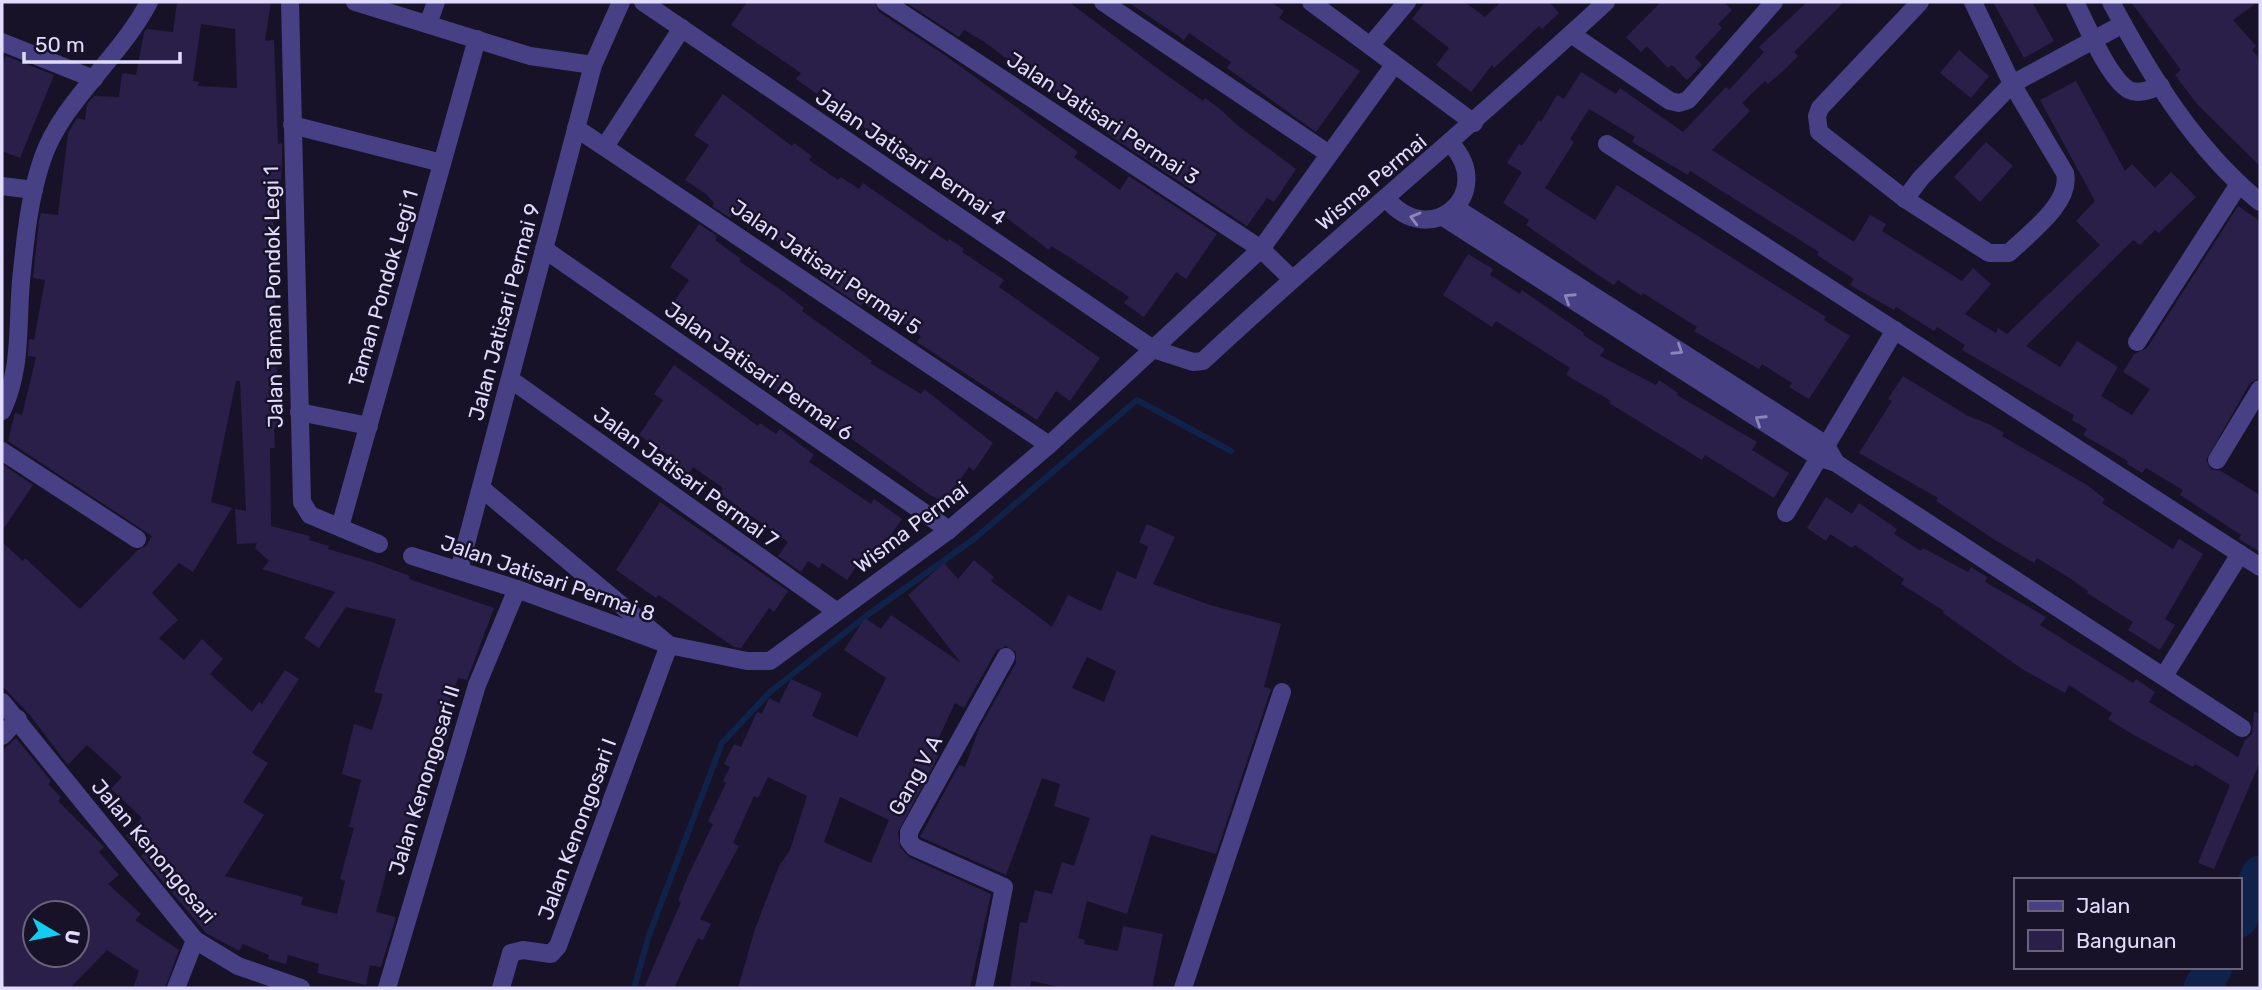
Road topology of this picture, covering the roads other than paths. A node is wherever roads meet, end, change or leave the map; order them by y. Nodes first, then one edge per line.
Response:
1 (149, 2) edge
2 (290, 2) edge
3 (355, 2) edge
4 (436, 2) edge
5 (621, 2) edge
6 (643, 2) edge
7 (885, 2) edge
8 (1103, 2) edge
9 (1311, 2) edge
10 (1407, 2) edge
11 (1606, 2) edge
12 (1774, 2) edge
13 (1920, 2) edge
14 (1973, 2) edge
15 (2075, 2) edge
16 (2111, 2) edge
17 (2123, 23) junction
18 (428, 24) junction
19 (682, 29) junction
20 (1571, 34) junction
21 (477, 39) junction
22 (2095, 40) junction
23 (2, 42) edge
24 (1370, 47) junction
25 (593, 65) junction
26 (1394, 65) junction
27 (94, 79) junction
28 (2012, 84) junction
29 (2161, 86) junction
30 (1474, 122) junction
31 (292, 125) junction
32 (576, 128) junction
33 (1451, 144) junction
34 (1607, 144) dead end
35 (606, 145) junction
36 (1329, 154) junction
37 (442, 163) junction
38 (2239, 184) junction
39 (2, 186) edge
40 (34, 190) junction
41 (1386, 198) junction
42 (1905, 200) junction
43 (2260, 202) edge
44 (1449, 212) junction
45 (544, 249) junction
46 (1261, 249) junction
47 (1292, 279) junction
48 (1895, 330) junction
49 (2137, 342) dead end
50 (1153, 349) junction
51 (510, 379) junction
52 (2260, 388) edge
53 (2, 411) edge
54 (299, 412) junction
55 (369, 426) junction
56 (1049, 446) junction
57 (2, 451) edge
58 (1821, 451) junction
59 (2217, 460) dead end
60 (481, 488) junction
61 (1786, 513) dead end
62 (340, 527) junction
63 (949, 530) junction
64 (137, 539) dead end
65 (379, 544) dead end
66 (2240, 554) junction
67 (412, 555) dead end
68 (2260, 567) edge
69 (458, 570) junction
70 (517, 589) junction
71 (836, 611) junction
72 (669, 645) junction
73 (1006, 657) dead end
74 (747, 661) joint
75 (2164, 676) junction
76 (1282, 692) dead end
77 (2, 702) edge
78 (18, 719) junction
79 (2242, 728) dead end
80 (2, 736) edge
81 (195, 940) junction
82 (176, 988) edge
83 (301, 988) edge
84 (387, 988) edge
85 (501, 988) edge
86 (984, 988) edge
87 (1183, 988) edge

1 - 27 street
2 - 31 street, Jalan Taman Pondok Legi 1
3 - 18 street
4 - 18 street
5 - 25 street, Jalan Jatisari Permai 9
6 - 19 street, Jalan Jatisari Permai 4
7 - 46 street, Jalan Jatisari Permai 3
8 - 36 street
9 - 24 street
10 - 24 street
11 - 20 street, Wisma Permai
12 - 20 street
13 - 42 street
14 - 28 street
15 - 22 street
16 - 17 street
17 - 22 street
17 - 29 street
18 - 21 street
19 - 35 street
19 - 50 street, Jalan Jatisari Permai 4
20 - 30 street, Wisma Permai
21 - 25 street
21 - 37 street, Taman Pondok Legi 1
22 - 28 street
22 - 29 street
23 - 27 street
24 - 26 street
25 - 32 street, Jalan Jatisari Permai 9
26 - 30 street
26 - 36 street, Wisma Permai
27 - 40 street
28 - 42 street
28 - 42 street
29 - 38 street
30 - 33 street, Wisma Permai
31 - 37 street
31 - 54 street, Jalan Taman Pondok Legi 1
32 - 35 street, Jalan Jatisari Permai 5
32 - 45 street, Jalan Jatisari Permai 9
33 - 41 street, Wisma Permai
33 - 44 street
34 - 48 street
35 - 56 street, Jalan Jatisari Permai 5
36 - 46 street, Wisma Permai
37 - 55 street, Taman Pondok Legi 1
38 - 43 street
38 - 49 street
39 - 40 street
40 - 53 street
44 -> 41 street
41 - 47 street, Wisma Permai
44 - 58 street
45 - 51 street, Jalan Jatisari Permai 9
45 - 63 street, Jalan Jatisari Permai 6
46 - 47 street, Jalan Jatisari Permai 3
46 - 50 street, Wisma Permai
47 - 50 street, Wisma Permai
48 - 58 street
48 - 66 street
50 - 56 street, Wisma Permai
51 - 60 street, Jalan Jatisari Permai 9
51 - 71 street, Jalan Jatisari Permai 7
52 - 59 street
54 - 55 street
54 - 62 street, Jalan Taman Pondok Legi 1
55 - 62 street, Taman Pondok Legi 1
56 - 63 street, Wisma Permai
57 - 64 street
58 - 61 street
58 - 75 street
60 - 69 street, Jalan Jatisari Permai 9
60 - 72 street, Jalan Jatisari Permai 8
62 - 65 street, Jalan Taman Pondok Legi 1
63 - 71 street, Wisma Permai
66 - 68 street
66 - 75 street
67 - 69 street, Jalan Jatisari Permai 8
69 - 70 street, Jalan Jatisari Permai 8
70 - 72 street, Jalan Jatisari Permai 8
70 - 84 street, Jalan Kenongosari II
71 - 74 street, Wisma Permai
72 - 74 street, Jalan Jatisari Permai 8
72 - 85 street, Jalan Kenongosari I
73 - 86 street, Gang V A
75 - 79 street
76 - 87 street
77 - 78 street, Jalan Kenongosari
78 - 80 street
78 - 81 street, Jalan Kenongosari
81 - 82 street
81 - 83 street, Jalan Kenongosari

